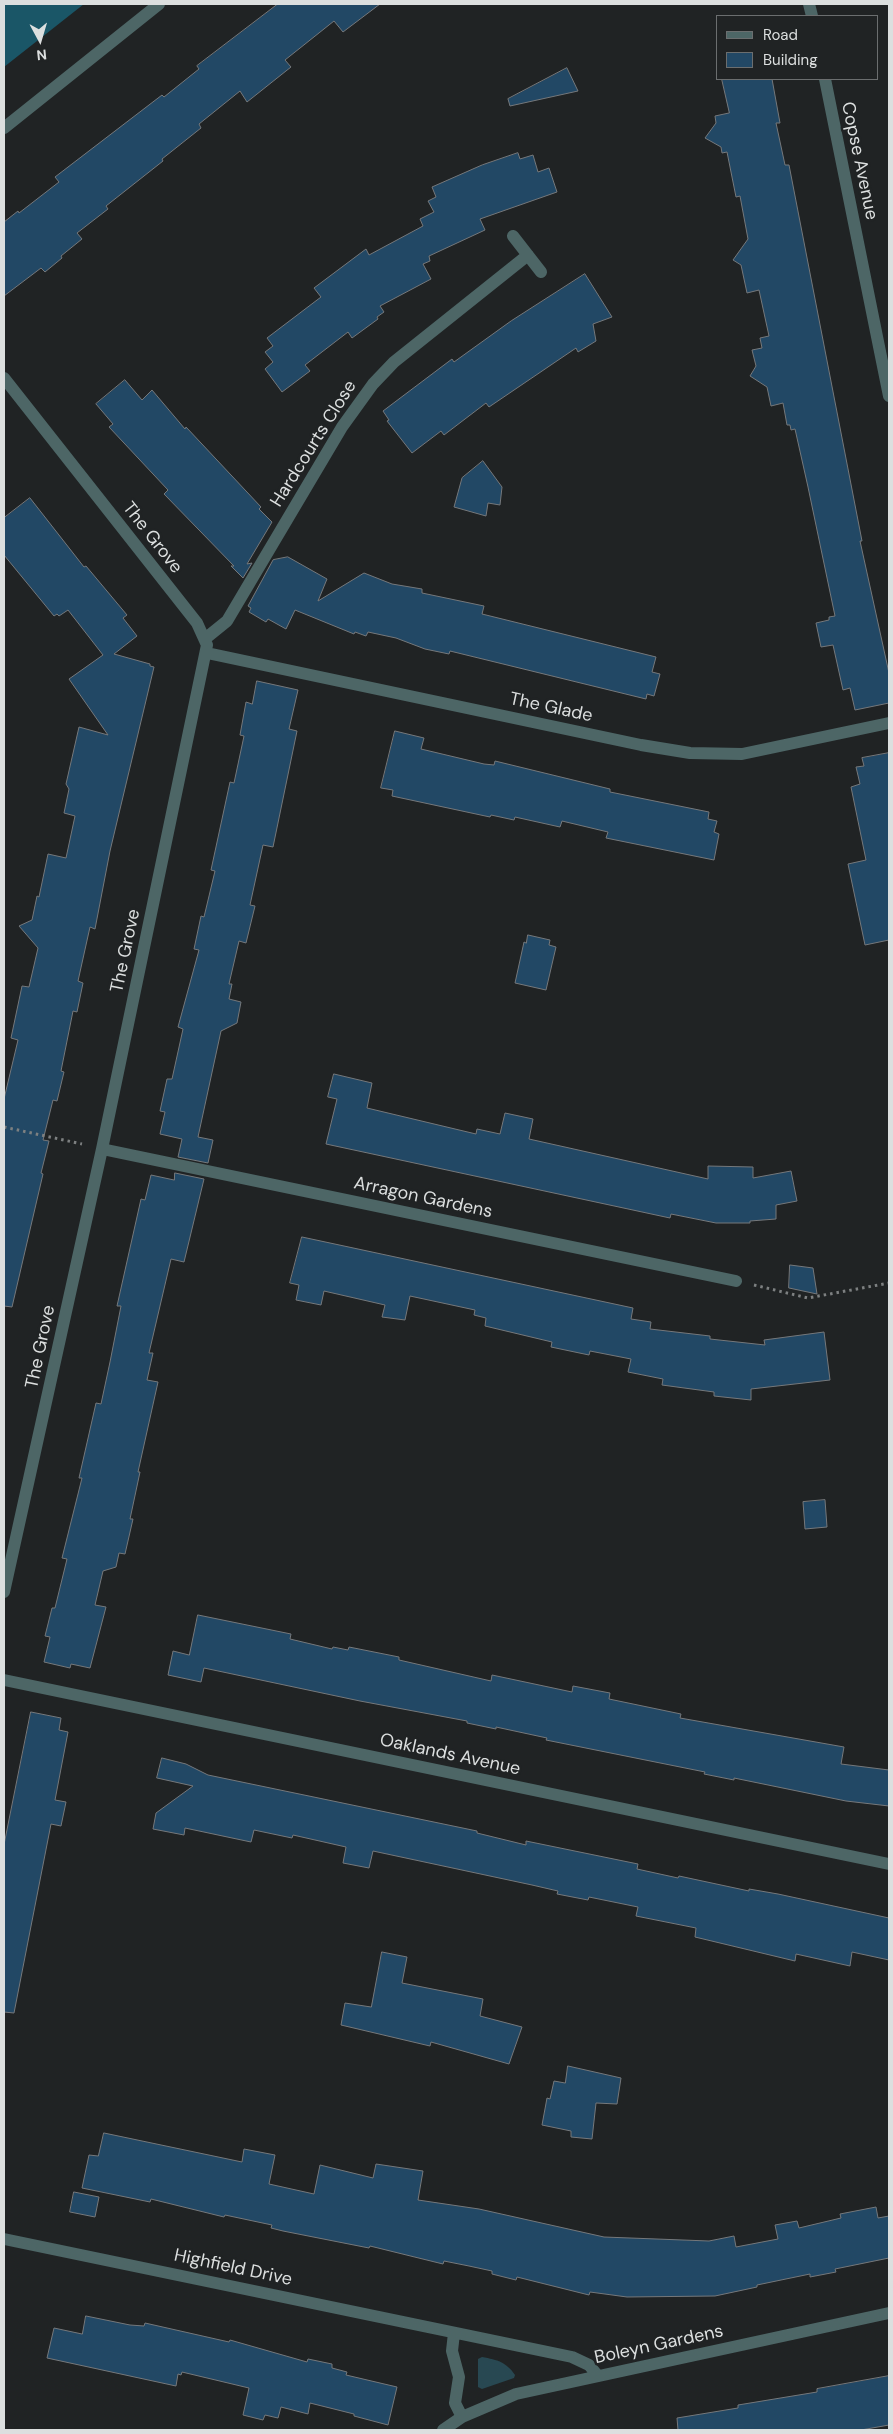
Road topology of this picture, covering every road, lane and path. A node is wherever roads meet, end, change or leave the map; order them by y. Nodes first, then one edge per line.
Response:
1 (160, 4) edge
2 (825, 80) edge
3 (4, 128) edge
4 (514, 236) dead end
5 (528, 255) junction
6 (540, 272) dead end
7 (4, 378) edge
8 (889, 396) edge
9 (206, 638) junction
10 (207, 652) junction
11 (889, 723) edge
12 (4, 1127) edge
13 (102, 1148) junction
14 (736, 1281) joint
15 (889, 1284) edge
16 (4, 1592) edge
17 (4, 1680) edge
18 (889, 1864) edge
19 (4, 2239) edge
20 (889, 2313) edge
21 (454, 2333) junction
22 (598, 2376) junction
23 (462, 2417) junction
24 (443, 2430) edge

1 - 3 street
2 - 8 street, Copse Avenue
4 - 5 street
5 - 6 street
5 - 9 street, Hardcourts Close
7 - 9 street, The Grove
9 - 10 street, The Grove
10 - 11 street, The Glade
10 - 13 street, The Grove
12 - 13 path
13 - 14 street, Arragon Gardens
13 - 16 street, The Grove
14 - 15 path
17 - 18 street, Oaklands Avenue
19 - 21 street, Highfield Drive
20 - 22 street, Boleyn Gardens
21 - 22 street, Highfield Drive
21 - 23 street
22 - 23 street, Boleyn Gardens
23 - 24 street, Boleyn Gardens

